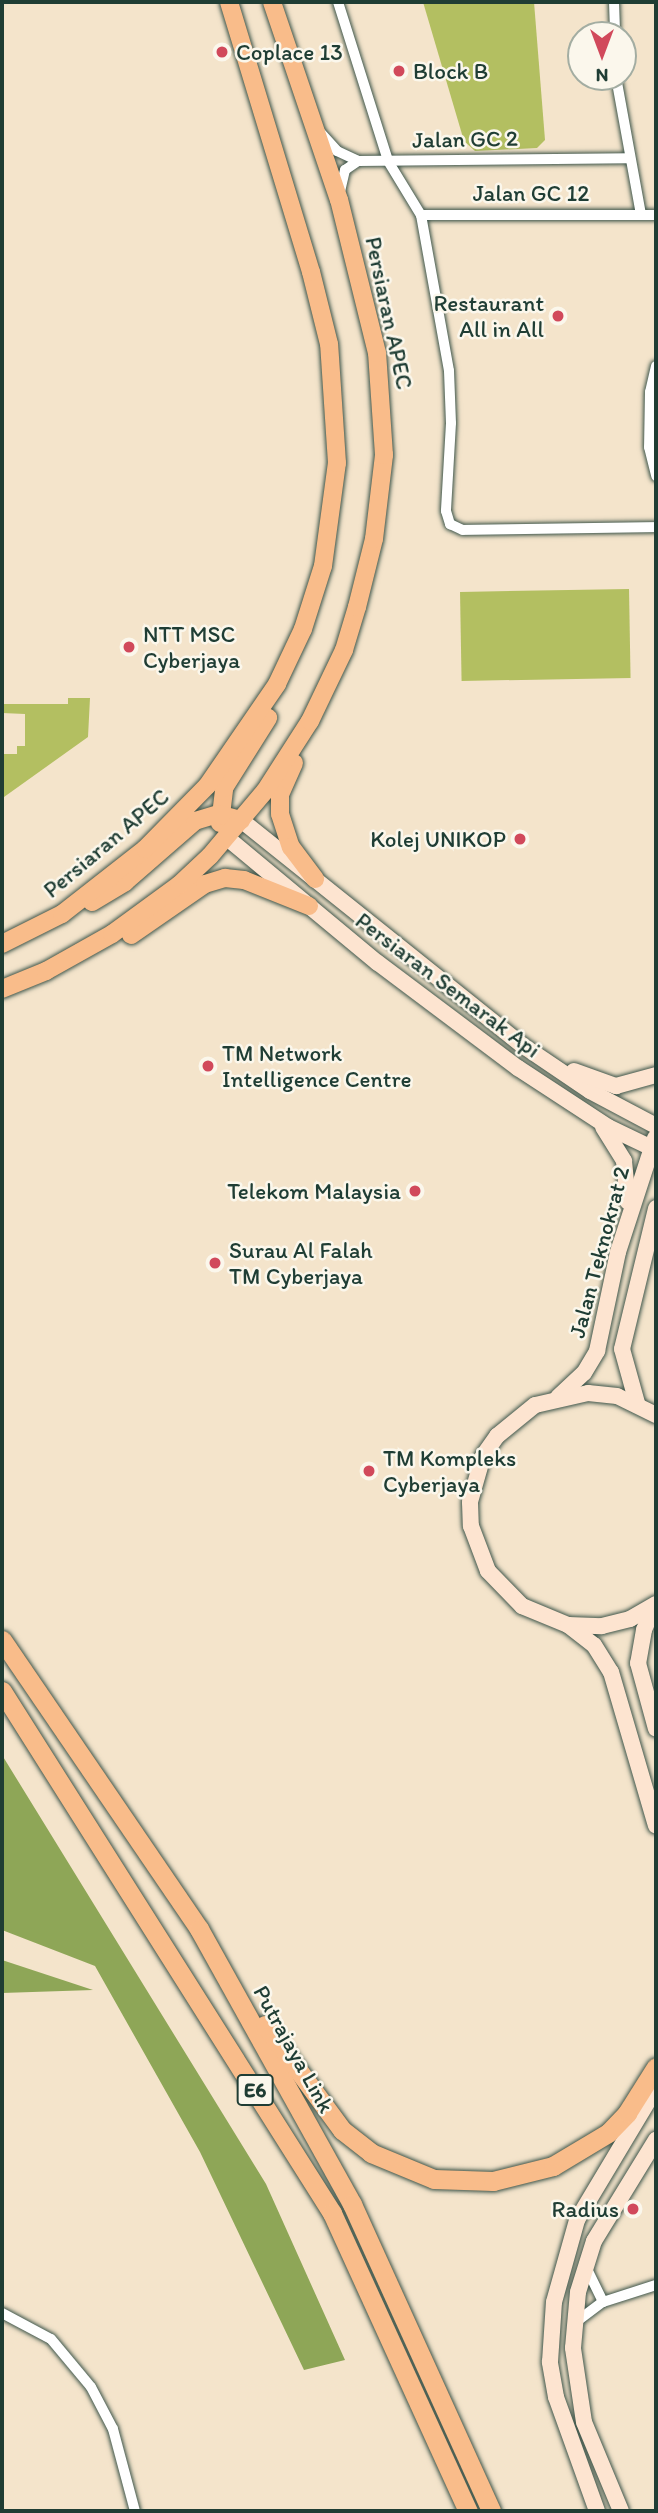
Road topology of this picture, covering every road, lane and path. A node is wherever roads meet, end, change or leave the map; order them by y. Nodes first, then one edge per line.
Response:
1 (229, 2) edge
2 (272, 2) edge
3 (338, 2) edge
4 (614, 2) edge
5 (615, 21) edge
6 (619, 91) edge
7 (315, 126) junction
8 (629, 158) junction
9 (388, 161) junction
10 (355, 162) junction
11 (339, 200) junction
12 (641, 214) junction
13 (421, 215) junction
14 (656, 215) edge
15 (656, 366) edge
16 (656, 476) edge
17 (656, 527) edge
18 (277, 684) junction
19 (310, 721) junction
20 (218, 814) junction
21 (241, 820) junction
22 (226, 837) junction
23 (314, 879) junction
24 (309, 906) junction
25 (62, 914) junction
26 (2, 944) edge
27 (46, 971) junction
28 (2, 989) edge
29 (522, 1045) junction
30 (656, 1075) edge
31 (597, 1120) junction
32 (656, 1126) edge
33 (655, 1145) edge
34 (656, 1208) edge
35 (626, 1222) junction
36 (652, 1227) edge
37 (558, 1396) junction
38 (637, 1403) junction
39 (656, 1416) edge
40 (656, 1605) edge
41 (568, 1625) junction
42 (2, 1640) edge
43 (2, 1691) edge
44 (2, 1705) edge
45 (29, 1729) junction
46 (656, 1729) edge
47 (656, 1826) edge
48 (200, 1929) junction
49 (656, 2067) edge
50 (656, 2088) edge
51 (656, 2140) edge
52 (586, 2267) junction
53 (656, 2285) edge
54 (603, 2302) junction
55 (2, 2313) edge
56 (576, 2322) junction
57 (135, 2511) edge
58 (468, 2511) edge
59 (491, 2511) edge
60 (597, 2511) edge
61 (621, 2511) edge

1 - 18 main road, Persiaran APEC
2 - 7 main road, Persiaran APEC
3 - 9 street
4 - 5 street
6 - 8 street
7 - 10 street
7 - 11 main road, Persiaran APEC
8 - 9 street, Jalan GC 2
8 - 12 street
9 - 10 street, Jalan GC 2
9 - 13 street
10 - 11 street
11 - 19 main road, Persiaran APEC
12 - 13 street, Jalan GC 12
12 - 14 street, Jalan GC 12
13 - 17 street
15 - 16 street
18 - 20 main road
18 - 25 main road, Persiaran APEC
19 - 21 main road, Persiaran APEC
19 - 23 main road
20 - 21 main road
20 - 22 main road
20 - 25 main road
21 - 22 main road, Persiaran APEC
21 - 23 main road, Persiaran Semarak Api
22 - 24 main road, Persiaran Semarak Api
22 - 27 main road, Persiaran APEC
23 - 29 main road, Persiaran Semarak Api
24 - 27 main road
24 - 31 main road, Persiaran Semarak Api
25 - 26 main road, Persiaran APEC
27 - 28 main road, Persiaran APEC
29 - 30 main road
29 - 32 main road, Persiaran Semarak Api
31 - 33 main road, Persiaran Semarak Api
31 - 35 main road
33 - 35 main road, Jalan Teknokrat 2
34 - 36 main road, Jalan Teknokrat 2
35 - 37 main road, Jalan Teknokrat 2
36 - 38 main road, Jalan Teknokrat 2
37 - 38 main road
37 - 41 main road
38 - 39 main road
40 - 41 main road
40 - 46 main road
41 - 47 main road
42 - 48 highway, Putrajaya Link / E6
43 - 45 highway, E6
44 - 45 highway
45 - 58 highway, E6
48 - 49 highway
48 - 59 highway, Putrajaya Link / E6
50 - 60 main road
51 - 52 main road
52 - 54 street
52 - 56 main road
53 - 54 street
54 - 56 street
55 - 57 street
56 - 61 main road

